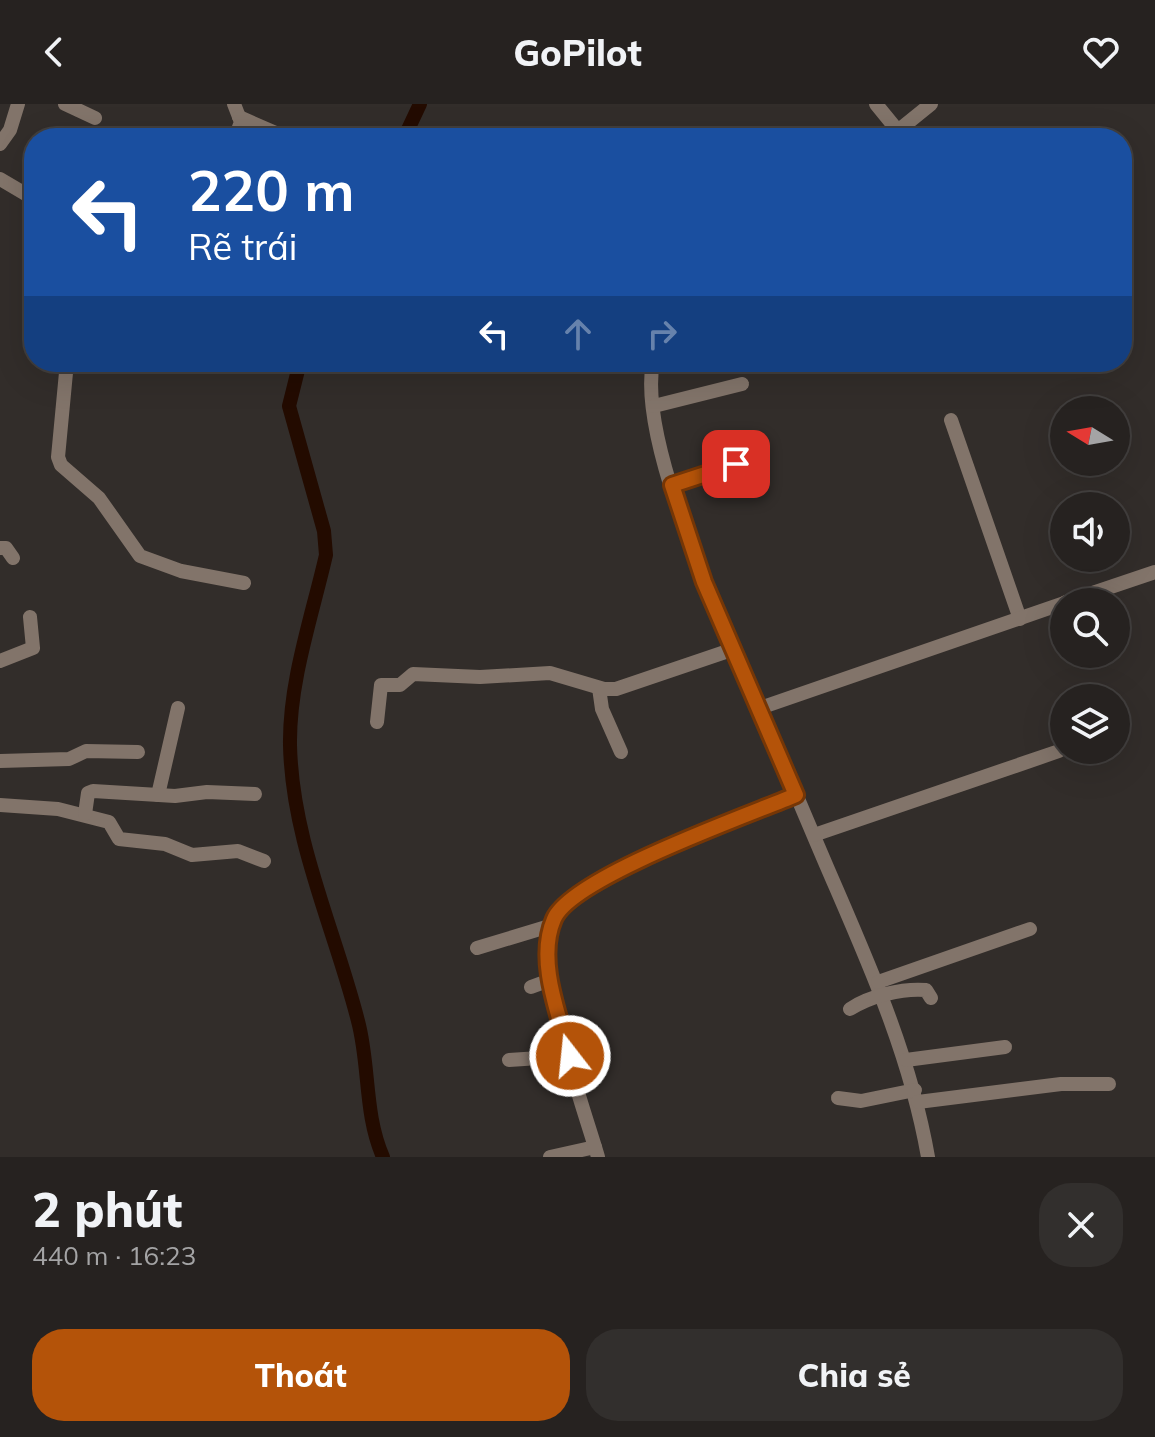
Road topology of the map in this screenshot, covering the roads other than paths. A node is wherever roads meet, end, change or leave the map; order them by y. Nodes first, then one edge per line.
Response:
1 (18, 104) edge
2 (65, 104) edge
3 (876, 104) edge
4 (931, 104) edge
5 (236, 111) edge
6 (95, 118) dead end
7 (268, 128) edge
8 (890, 128) edge
9 (901, 128) edge
10 (0, 144) edge
11 (0, 179) edge
12 (24, 193) edge
13 (66, 372) edge
14 (653, 372) edge
15 (742, 384) dead end
16 (654, 406) junction
17 (951, 420) dead end
18 (736, 464) dead end
19 (672, 485) junction
20 (0, 548) edge
21 (13, 558) dead end
22 (1155, 572) edge
23 (244, 583) dead end
24 (1114, 588) edge
25 (1050, 608) edge
26 (30, 617) dead end
27 (1020, 619) junction
28 (734, 649) junction
29 (0, 661) edge
30 (599, 688) junction
31 (178, 708) dead end
32 (760, 708) junction
33 (377, 722) dead end
34 (138, 752) dead end
35 (621, 752) dead end
36 (1050, 754) edge
37 (0, 761) edge
38 (255, 794) dead end
39 (158, 795) junction
40 (796, 795) junction
41 (0, 805) edge
42 (85, 814) junction
43 (814, 835) junction
44 (264, 861) dead end
45 (553, 925) junction
46 (1030, 929) dead end
47 (477, 948) dead end
48 (550, 980) junction
49 (878, 982) junction
50 (531, 987) dead end
51 (883, 997) junction
52 (931, 998) dead end
53 (850, 1009) dead end
54 (1005, 1047) dead end
55 (570, 1056) junction
56 (509, 1060) dead end
57 (906, 1060) junction
58 (1109, 1084) dead end
59 (917, 1096) junction
60 (838, 1098) dead end
61 (596, 1152) edge
62 (550, 1157) edge
63 (928, 1157) edge

1 - 10 street
2 - 6 street
3 - 8 street
4 - 9 street
5 - 7 street
11 - 12 street
13 - 23 street
14 - 16 street
15 - 16 street
16 - 19 street
17 - 27 street
18 - 19 street
19 - 28 street
20 - 21 street
22 - 24 street
25 - 27 street
26 - 29 street
27 - 32 street
28 - 30 street
28 - 32 street
30 - 33 street
30 - 35 street
31 - 39 street
32 - 40 street
34 - 37 street
36 - 43 street
38 - 39 street
39 - 42 street
40 - 43 street
40 - 45 street
41 - 42 street
42 - 44 street
43 - 49 street
45 - 47 street
45 - 48 street
46 - 49 street
48 - 50 street
48 - 55 street
49 - 51 street
51 - 52 street
51 - 53 street
51 - 57 street
54 - 57 street
55 - 56 street
55 - 61 street
57 - 59 street
58 - 59 street
59 - 60 street
59 - 63 street
61 - 62 street

